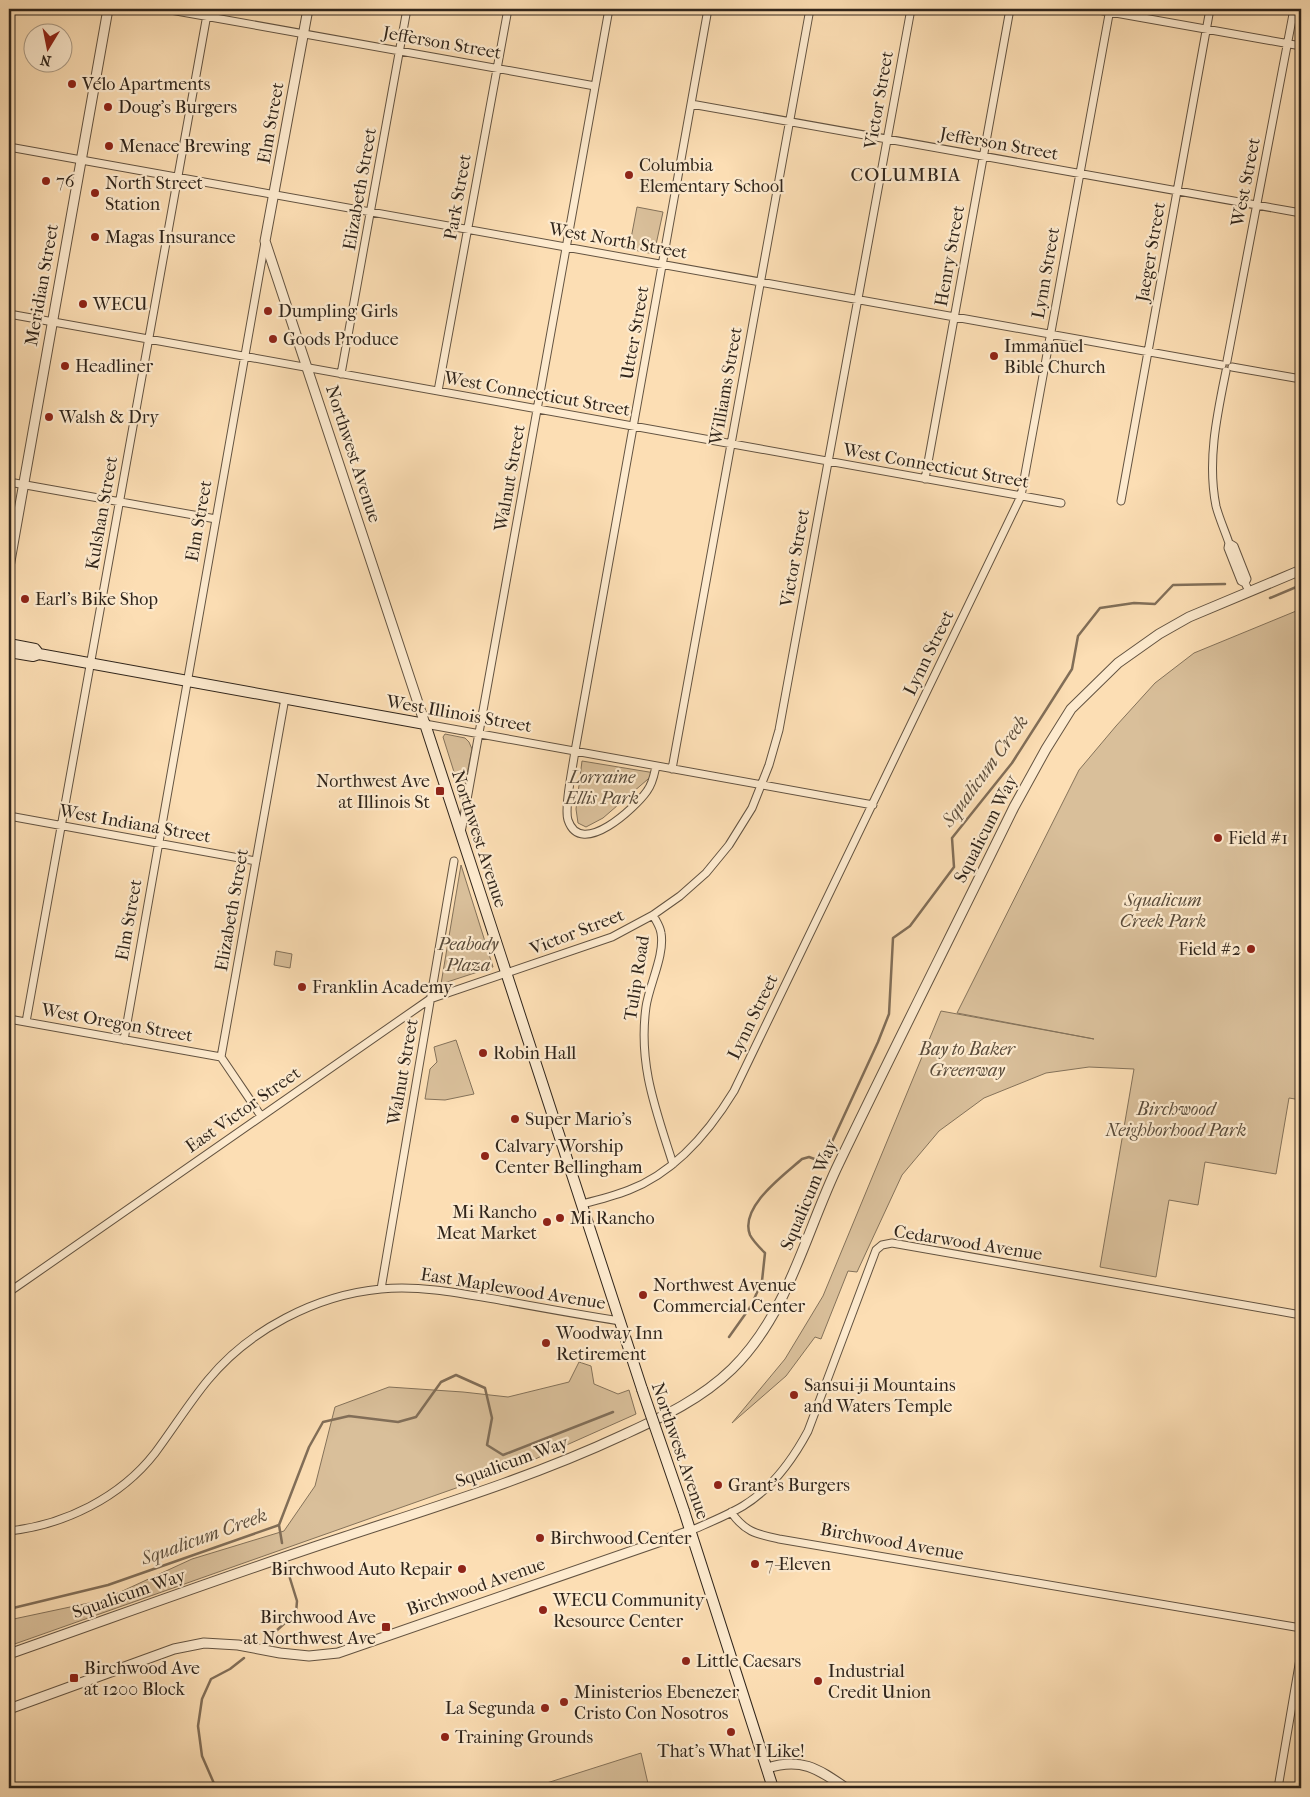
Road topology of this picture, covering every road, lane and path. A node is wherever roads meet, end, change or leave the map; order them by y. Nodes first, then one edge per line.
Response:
1 (108, 9) edge
2 (165, 9) edge
3 (308, 9) edge
4 (408, 9) edge
5 (508, 9) edge
6 (609, 9) edge
7 (708, 9) edge
8 (810, 9) edge
9 (911, 9) edge
10 (1010, 9) edge
11 (1092, 9) edge
12 (1210, 9) edge
13 (1294, 9) edge
14 (1109, 10) edge
15 (207, 12) edge
16 (1206, 29) junction
17 (304, 34) junction
18 (1288, 44) junction
19 (1301, 46) edge
20 (400, 51) junction
21 (497, 69) junction
22 (595, 86) junction
23 (692, 104) junction
24 (789, 121) junction
25 (887, 139) junction
26 (9, 147) edge
27 (983, 156) junction
28 (81, 160) junction
29 (1080, 174) junction
30 (177, 178) junction
31 (1177, 191) junction
32 (274, 195) junction
33 (1257, 205) junction
34 (370, 212) junction
35 (1301, 213) edge
36 (468, 230) junction
37 (265, 241) junction
38 (566, 247) junction
39 (662, 265) junction
40 (760, 282) junction
41 (857, 300) junction
42 (9, 314) edge
43 (954, 317) junction
44 (52, 322) junction
45 (1051, 334) junction
46 (148, 339) junction
47 (1148, 352) junction
48 (245, 356) junction
49 (1227, 366) junction
50 (308, 368) junction
51 (341, 374) junction
52 (1301, 379) edge
53 (438, 392) junction
54 (537, 409) junction
55 (634, 426) junction
56 (731, 444) junction
57 (828, 461) junction
58 (924, 479) junction
59 (9, 482) edge
60 (24, 484) junction
61 (1021, 496) junction
62 (1121, 501) dead end
63 (119, 502) junction
64 (1061, 504) dead end
65 (216, 519) junction
66 (9, 568) edge
67 (1301, 570) edge
68 (1249, 592) junction
69 (9, 644) edge
70 (9, 652) edge
71 (39, 654) junction
72 (90, 663) junction
73 (188, 681) junction
74 (285, 698) junction
75 (425, 724) junction
76 (479, 734) junction
77 (575, 751) junction
78 (656, 766) junction
79 (672, 769) junction
80 (762, 785) junction
81 (873, 806) junction
82 (9, 816) edge
83 (61, 825) junction
84 (461, 834) junction
85 (159, 843) junction
86 (256, 861) junction
87 (454, 861) dead end
88 (653, 915) junction
89 (506, 974) junction
90 (430, 998) junction
91 (9, 1019) edge
92 (26, 1022) junction
93 (124, 1040) junction
94 (221, 1057) junction
95 (261, 1116) junction
96 (673, 1164) junction
97 (582, 1204) junction
98 (381, 1289) junction
99 (9, 1292) edge
100 (1301, 1314) edge
101 (620, 1321) junction
102 (731, 1512) junction
103 (690, 1530) junction
104 (9, 1532) edge
105 (1301, 1628) edge
106 (1301, 1653) edge
107 (9, 1654) edge
108 (9, 1709) edge
109 (767, 1768) junction
110 (773, 1788) edge
111 (846, 1788) edge
112 (1278, 1788) edge

1 - 28 street, Meridian Street
2 - 15 street, Jefferson Street
3 - 17 street, Elm Street
4 - 20 street, Elizabeth Street
5 - 21 street, Park Street
6 - 22 street, Walnut Street
7 - 23 street, Utter Street
8 - 24 street, Williams Street
9 - 25 street, Victor Street
10 - 27 street, Henry Street
11 - 14 street
12 - 16 street, Jaeger Street
13 - 18 street, West Street
14 - 16 street
14 - 29 street, Lynn Street
15 - 17 street, Jefferson Street
15 - 30 street, Kulshan Street
16 - 18 street
16 - 31 street, Jaeger Street
17 - 20 street, Jefferson Street
17 - 32 street, Elm Street
18 - 19 street
18 - 33 street, West Street
20 - 21 street, Jefferson Street
20 - 34 street, Elizabeth Street
21 - 22 street, Jefferson Street
21 - 36 street, Park Street
22 - 38 street, Walnut Street
23 - 24 street, Jefferson Street
23 - 39 street, Utter Street
24 - 25 street, Jefferson Street
24 - 40 street, Williams Street
25 - 27 street, Jefferson Street
25 - 41 street, Victor Street
26 - 28 street, West North Street
27 - 29 street, Jefferson Street
27 - 43 street, Henry Street
28 - 30 street, West North Street
28 - 44 street, Meridian Street
29 - 31 street, Jefferson Street
29 - 45 street, Lynn Street
30 - 32 street, West North Street
30 - 46 street, Kulshan Street
31 - 33 street, Jefferson Street
31 - 47 street, Jaeger Street
32 - 34 street, West North Street
32 - 37 street, Elm Street
33 - 35 street, Jefferson Street
33 - 49 street, West Street
34 - 36 street, West North Street
34 - 51 street, Elizabeth Street
36 - 38 street, West North Street
36 - 53 street, Park Street
37 - 48 street, Elm Street
37 - 50 street, Northwest Avenue
38 - 39 street, West North Street
38 - 54 street, Walnut Street
39 - 40 street, West North Street
39 - 55 street, Utter Street
40 - 41 street, West North Street
40 - 56 street, Williams Street
41 - 43 street, West North Street
41 - 57 street, Victor Street
42 - 44 street, West Connecticut Street
43 - 45 street, West North Street
43 - 58 street, Henry Street
44 - 46 street, West Connecticut Street
44 - 60 street, Meridian Street
45 - 47 street, West North Street
45 - 61 street, Lynn Street
46 - 48 street, West Connecticut Street
46 - 63 street, Kulshan Street
47 - 49 street, West North Street
47 - 62 street, Jaeger Street
48 - 50 street, West Connecticut Street
48 - 65 street, Elm Street
49 - 52 street, West North Street
49 - 68 street, West Street
50 - 51 street, West Connecticut Street
50 - 75 street, Northwest Avenue
51 - 53 street, West Connecticut Street
53 - 54 street, West Connecticut Street
54 - 55 street, West Connecticut Street
54 - 76 street, Walnut Street
55 - 56 street, West Connecticut Street
55 - 77 street, Utter Street
56 - 57 street, West Connecticut Street
56 - 79 street, Williams Street
57 - 58 street, West Connecticut Street
57 - 80 street, Victor Street
58 - 61 street, West Connecticut Street
59 - 60 street
60 - 63 street
60 - 66 street, Meridian Street
61 - 64 street, West Connecticut Street
61 - 81 street, Lynn Street
63 - 65 street
63 - 72 street, Kulshan Street
65 - 73 street, Elm Street
67 - 68 street, Squalicum Way
68 - 107 street, Squalicum Way
69 - 71 main road, West Illinois Street
70 - 71 main road, West Illinois Street
71 - 72 main road, West Illinois Street
72 - 73 main road, West Illinois Street
72 - 83 street, Kulshan Street
73 - 74 main road, West Illinois Street
73 - 85 street, Elm Street
74 - 75 main road, West Illinois Street
74 - 86 street, Elizabeth Street
75 - 76 street, West Illinois Street
75 - 84 main road, Northwest Avenue
76 - 77 street, West Illinois Street
76 - 84 street, Walnut Street
77 - 78 street, West Illinois Street
77 - 78 street, Utter Street
78 - 79 street, West Illinois Street
79 - 80 street, West Illinois Street
80 - 81 street, West Illinois Street
80 - 88 street, Victor Street
81 - 96 street, Lynn Street
82 - 83 street, West Indiana Street
83 - 85 street, West Indiana Street
83 - 92 street, Kulshan Street
84 - 89 main road, Northwest Avenue
85 - 86 street, West Indiana Street
85 - 93 street, Elm Street
86 - 94 street, Elizabeth Street
87 - 90 street, Walnut Street
88 - 89 street, Victor Street
88 - 96 street, Tulip Road
89 - 90 street, East Victor Street
89 - 97 main road, Northwest Avenue
90 - 95 street, East Victor Street
90 - 98 street, Walnut Street
91 - 92 street, West Oregon Street
92 - 93 street, West Oregon Street
93 - 94 street, West Oregon Street
94 - 95 street
95 - 99 street, East Victor Street
96 - 97 street, Lynn Street
97 - 101 main road, Northwest Avenue
98 - 101 street, East Maplewood Avenue
98 - 104 street, East Maplewood Avenue
100 - 102 street, Cedarwood Avenue
101 - 103 main road, Northwest Avenue, bridge
102 - 103 street, Birchwood Avenue
102 - 105 street, Birchwood Avenue
103 - 108 street, Birchwood Avenue
103 - 109 main road, Northwest Avenue
106 - 112 street
109 - 110 main road, Northwest Avenue
109 - 111 street

